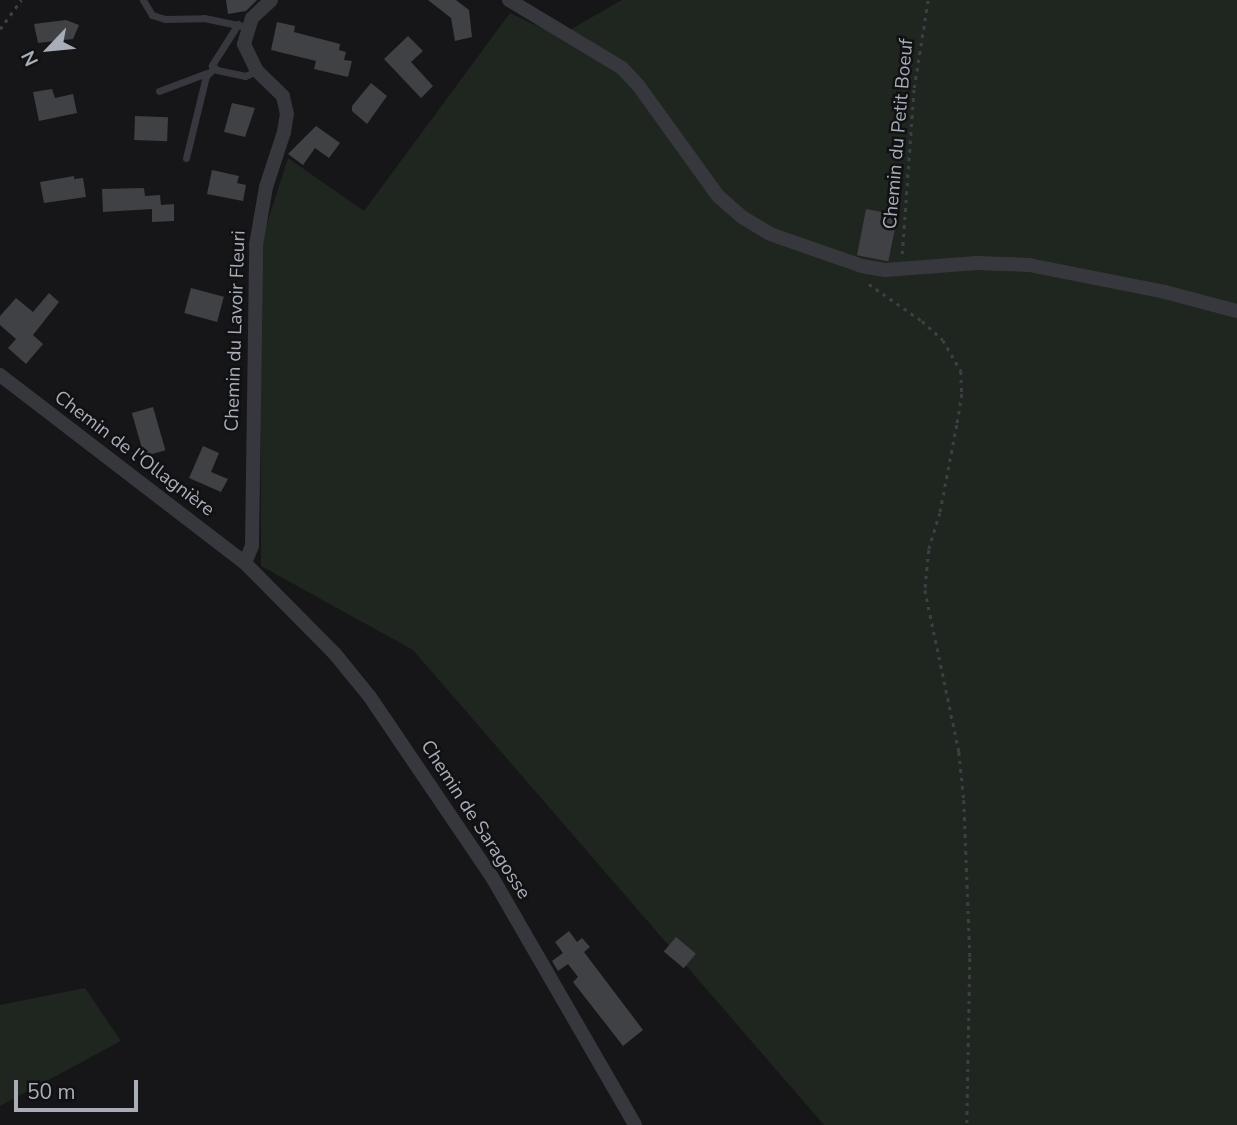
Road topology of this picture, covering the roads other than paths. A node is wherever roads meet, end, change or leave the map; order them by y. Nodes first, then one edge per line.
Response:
1 (142, 0) edge
2 (270, 0) edge
3 (509, 0) edge
4 (243, 26) junction
5 (211, 71) junction
6 (257, 71) junction
7 (159, 91) dead end
8 (186, 158) dead end
9 (1237, 311) edge
10 (0, 375) edge
11 (245, 563) junction
12 (635, 1125) edge

1 - 4 lane
2 - 4 street
3 - 9 street
4 - 5 lane
4 - 6 street, Chemin du Lavoir Fleuri
5 - 6 lane
5 - 7 lane
5 - 8 lane
6 - 11 street, Chemin du Lavoir Fleuri
10 - 11 street, Chemin de l'Ollagnière
11 - 12 street, Chemin de Saragosse

